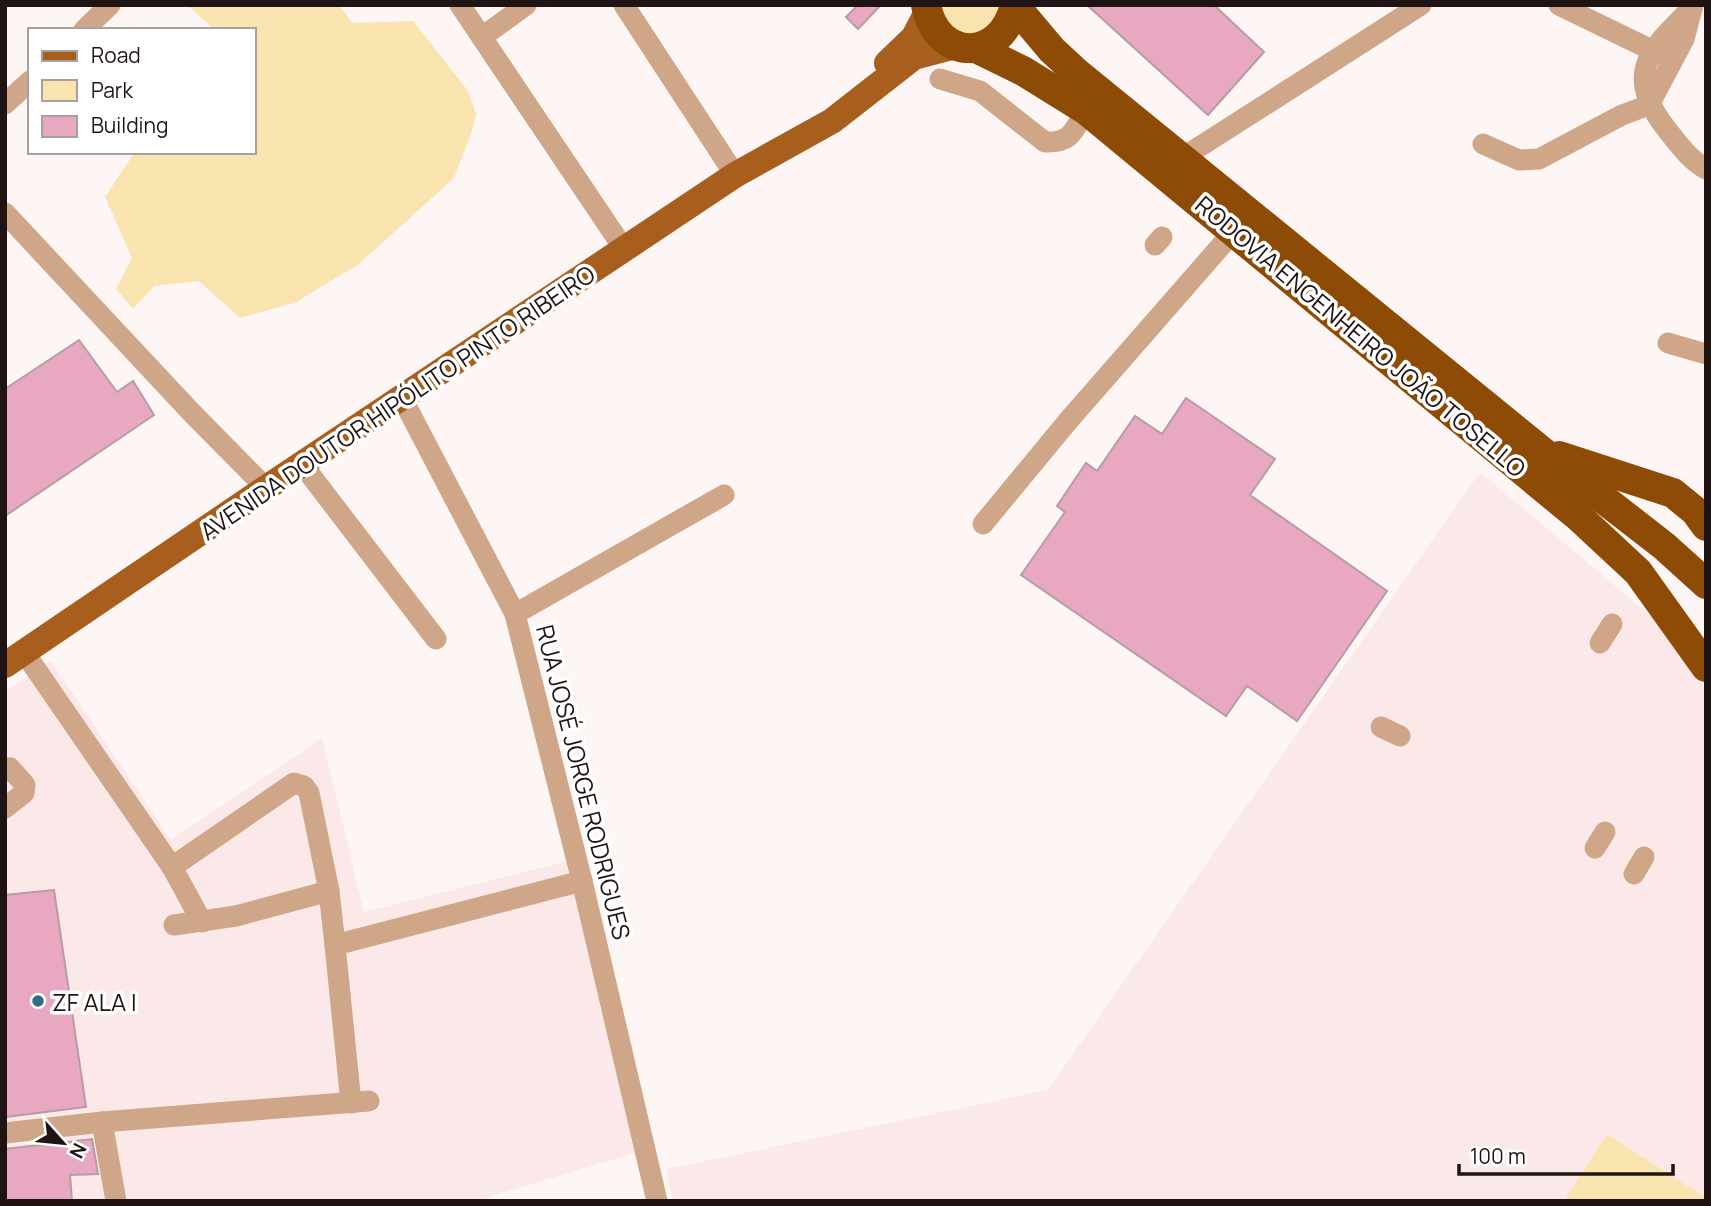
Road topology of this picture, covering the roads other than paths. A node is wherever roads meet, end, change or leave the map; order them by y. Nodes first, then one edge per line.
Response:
1 (110, 5) edge
2 (460, 5) edge
3 (526, 5) edge
4 (624, 5) edge
5 (1421, 5) edge
6 (1559, 5) edge
7 (1015, 6) edge
8 (1693, 6) edge
9 (926, 9) edge
10 (86, 28) edge
11 (482, 37) junction
12 (967, 47) junction
13 (1654, 50) junction
14 (1673, 62) junction
15 (940, 79) dead end
16 (28, 83) edge
17 (5, 104) edge
18 (1649, 105) junction
19 (1086, 110) junction
20 (791, 142) junction
21 (1483, 144) dead end
22 (1182, 158) junction
23 (1706, 169) edge
24 (735, 175) junction
25 (5, 213) edge
26 (1234, 231) junction
27 (624, 249) junction
28 (1668, 343) dead end
29 (1706, 354) edge
30 (402, 398) junction
31 (1539, 449) junction
32 (302, 464) junction
33 (266, 488) junction
34 (1673, 493) junction
35 (724, 495) dead end
36 (1706, 496) edge
37 (983, 524) dead end
38 (1636, 526) junction
39 (1706, 526) edge
40 (1706, 584) edge
41 (515, 614) junction
42 (1612, 624) dead end
43 (436, 639) dead end
44 (1600, 643) dead end
45 (14, 659) edge
46 (1706, 667) edge
47 (5, 770) edge
48 (5, 807) edge
49 (172, 867) junction
50 (582, 881) junction
51 (329, 891) junction
52 (201, 922) junction
53 (174, 925) dead end
54 (335, 945) junction
55 (102, 1122) junction
56 (5, 1133) edge
57 (116, 1201) edge
58 (657, 1201) edge

1 - 10 street
2 - 11 street
3 - 11 street
4 - 24 street
5 - 22 street
6 - 13 street
7 - 12 highway
7 - 22 highway, RODOVIA ENGENHEIRO JOÃO TOSELLO
8 - 13 street
8 - 14 street
9 - 12 highway, RODOVIA ENGENHEIRO JOÃO TOSELLO
9 - 20 main road, AVENIDA DOUTOR HIPÓLITO PINTO RIBEIRO
11 - 27 street
12 - 19 highway, RODOVIA ENGENHEIRO JOÃO TOSELLO
12 - 20 main road, AVENIDA DOUTOR HIPÓLITO PINTO RIBEIRO
13 - 14 street
13 - 18 street
14 - 18 street
15 - 19 street
16 - 17 street
18 - 21 street
18 - 23 street
19 - 26 highway, RODOVIA ENGENHEIRO JOÃO TOSELLO
20 - 24 main road, AVENIDA DOUTOR HIPÓLITO PINTO RIBEIRO
22 - 31 highway, RODOVIA ENGENHEIRO JOÃO TOSELLO
24 - 27 main road, AVENIDA DOUTOR HIPÓLITO PINTO RIBEIRO
25 - 33 street
26 - 37 street
26 - 46 highway, RODOVIA ENGENHEIRO JOÃO TOSELLO
27 - 30 main road, AVENIDA DOUTOR HIPÓLITO PINTO RIBEIRO
28 - 29 street
30 - 32 main road, AVENIDA DOUTOR HIPÓLITO PINTO RIBEIRO
30 - 41 street, RUA JOSÉ JORGE RODRIGUES
31 - 34 highway
31 - 38 highway, RODOVIA ENGENHEIRO JOÃO TOSELLO
32 - 33 main road, AVENIDA DOUTOR HIPÓLITO PINTO RIBEIRO
32 - 43 street
33 - 45 main road, AVENIDA DOUTOR HIPÓLITO PINTO RIBEIRO
34 - 36 street
34 - 38 highway
34 - 39 highway
35 - 41 street
38 - 40 highway, RODOVIA ENGENHEIRO JOÃO TOSELLO
41 - 50 street, RUA JOSÉ JORGE RODRIGUES
42 - 44 street
45 - 49 street
47 - 48 street
49 - 51 street
49 - 52 street
50 - 54 street
50 - 58 street, RUA JOSÉ JORGE RODRIGUES
51 - 52 street
51 - 54 street
52 - 53 street
54 - 55 street
55 - 56 street
55 - 57 street

